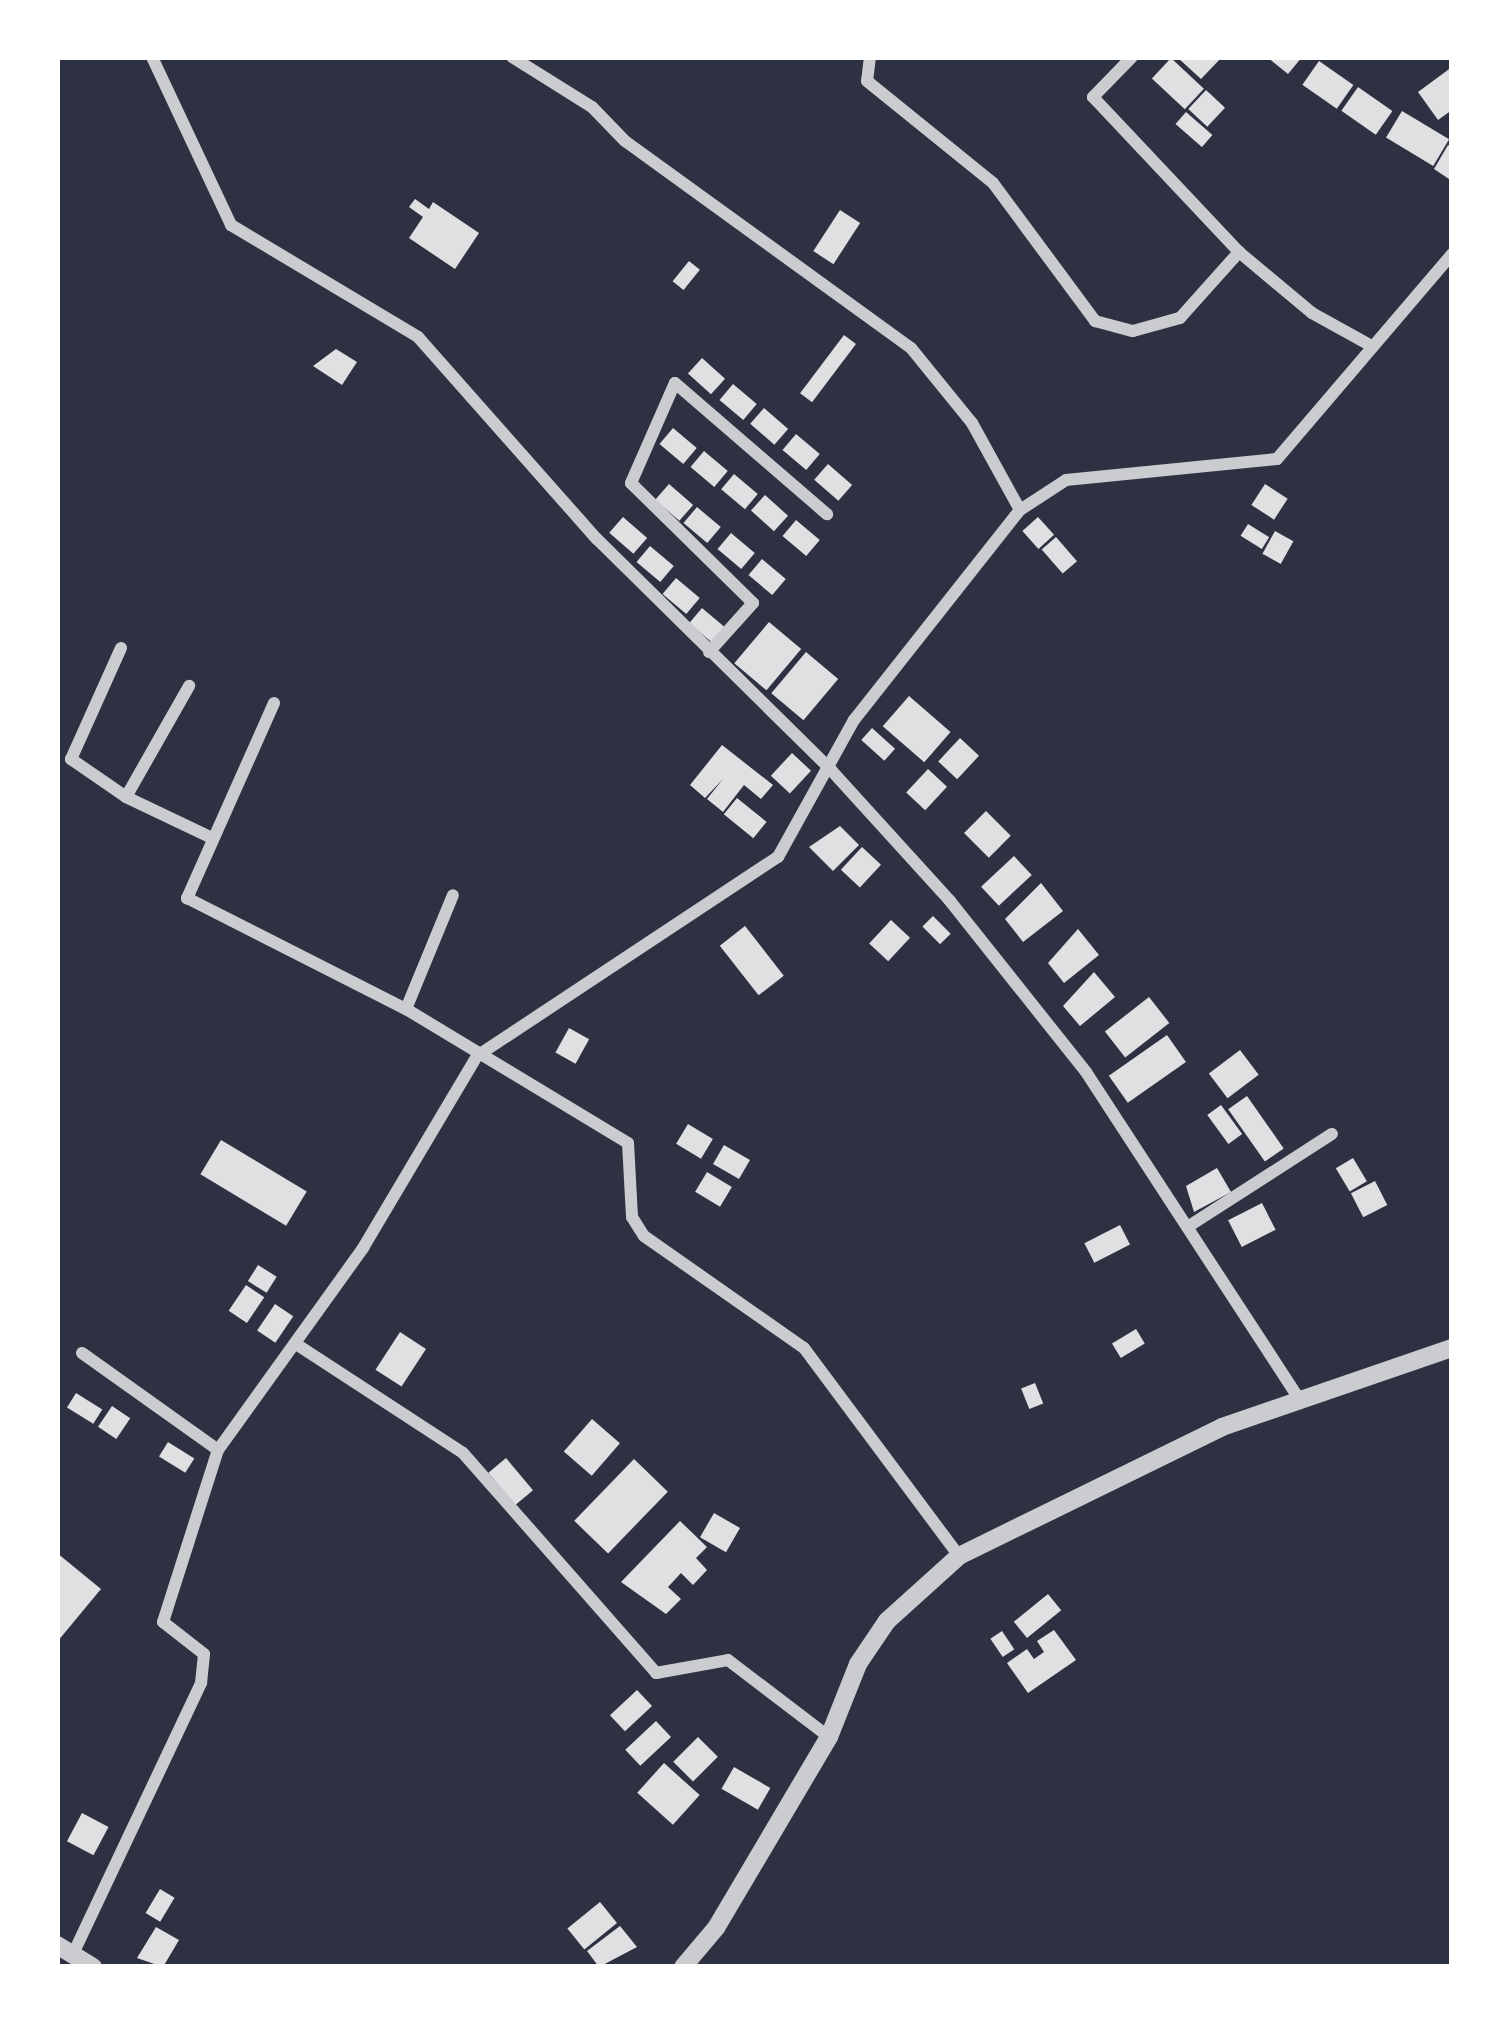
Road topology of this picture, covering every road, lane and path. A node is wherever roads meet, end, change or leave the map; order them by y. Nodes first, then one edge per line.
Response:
1 (152, 57) edge
2 (512, 57) edge
3 (870, 57) edge
4 (1132, 57) edge
5 (1239, 252) junction
6 (1452, 254) edge
7 (1368, 344) junction
8 (1020, 509) junction
9 (827, 514) dead end
10 (121, 648) dead end
11 (709, 652) junction
12 (189, 686) dead end
13 (274, 703) dead end
14 (831, 770) junction
15 (126, 797) junction
16 (210, 837) junction
17 (453, 895) dead end
18 (406, 1009) junction
19 (477, 1056) junction
20 (1332, 1134) dead end
21 (1190, 1226) junction
22 (296, 1344) junction
23 (1452, 1348) edge
24 (82, 1353) dead end
25 (1297, 1396) junction
26 (218, 1450) junction
27 (959, 1556) junction
28 (829, 1737) junction
29 (65, 1950) edge
30 (93, 1967) edge
31 (683, 1967) edge

1 - 11 street
2 - 8 street
3 - 5 street
4 - 5 street
5 - 7 street
6 - 7 street
7 - 8 street
8 - 14 street
9 - 11 street
10 - 15 street
11 - 14 street
12 - 15 street
13 - 16 street
14 - 19 street
14 - 21 street
15 - 16 street
16 - 18 street
17 - 18 street
18 - 19 street
19 - 22 street
19 - 27 street
20 - 21 street
21 - 25 street
22 - 26 street
22 - 28 street
23 - 25 street
24 - 26 street
25 - 27 street
26 - 29 street
27 - 28 street
28 - 31 street
29 - 30 street

